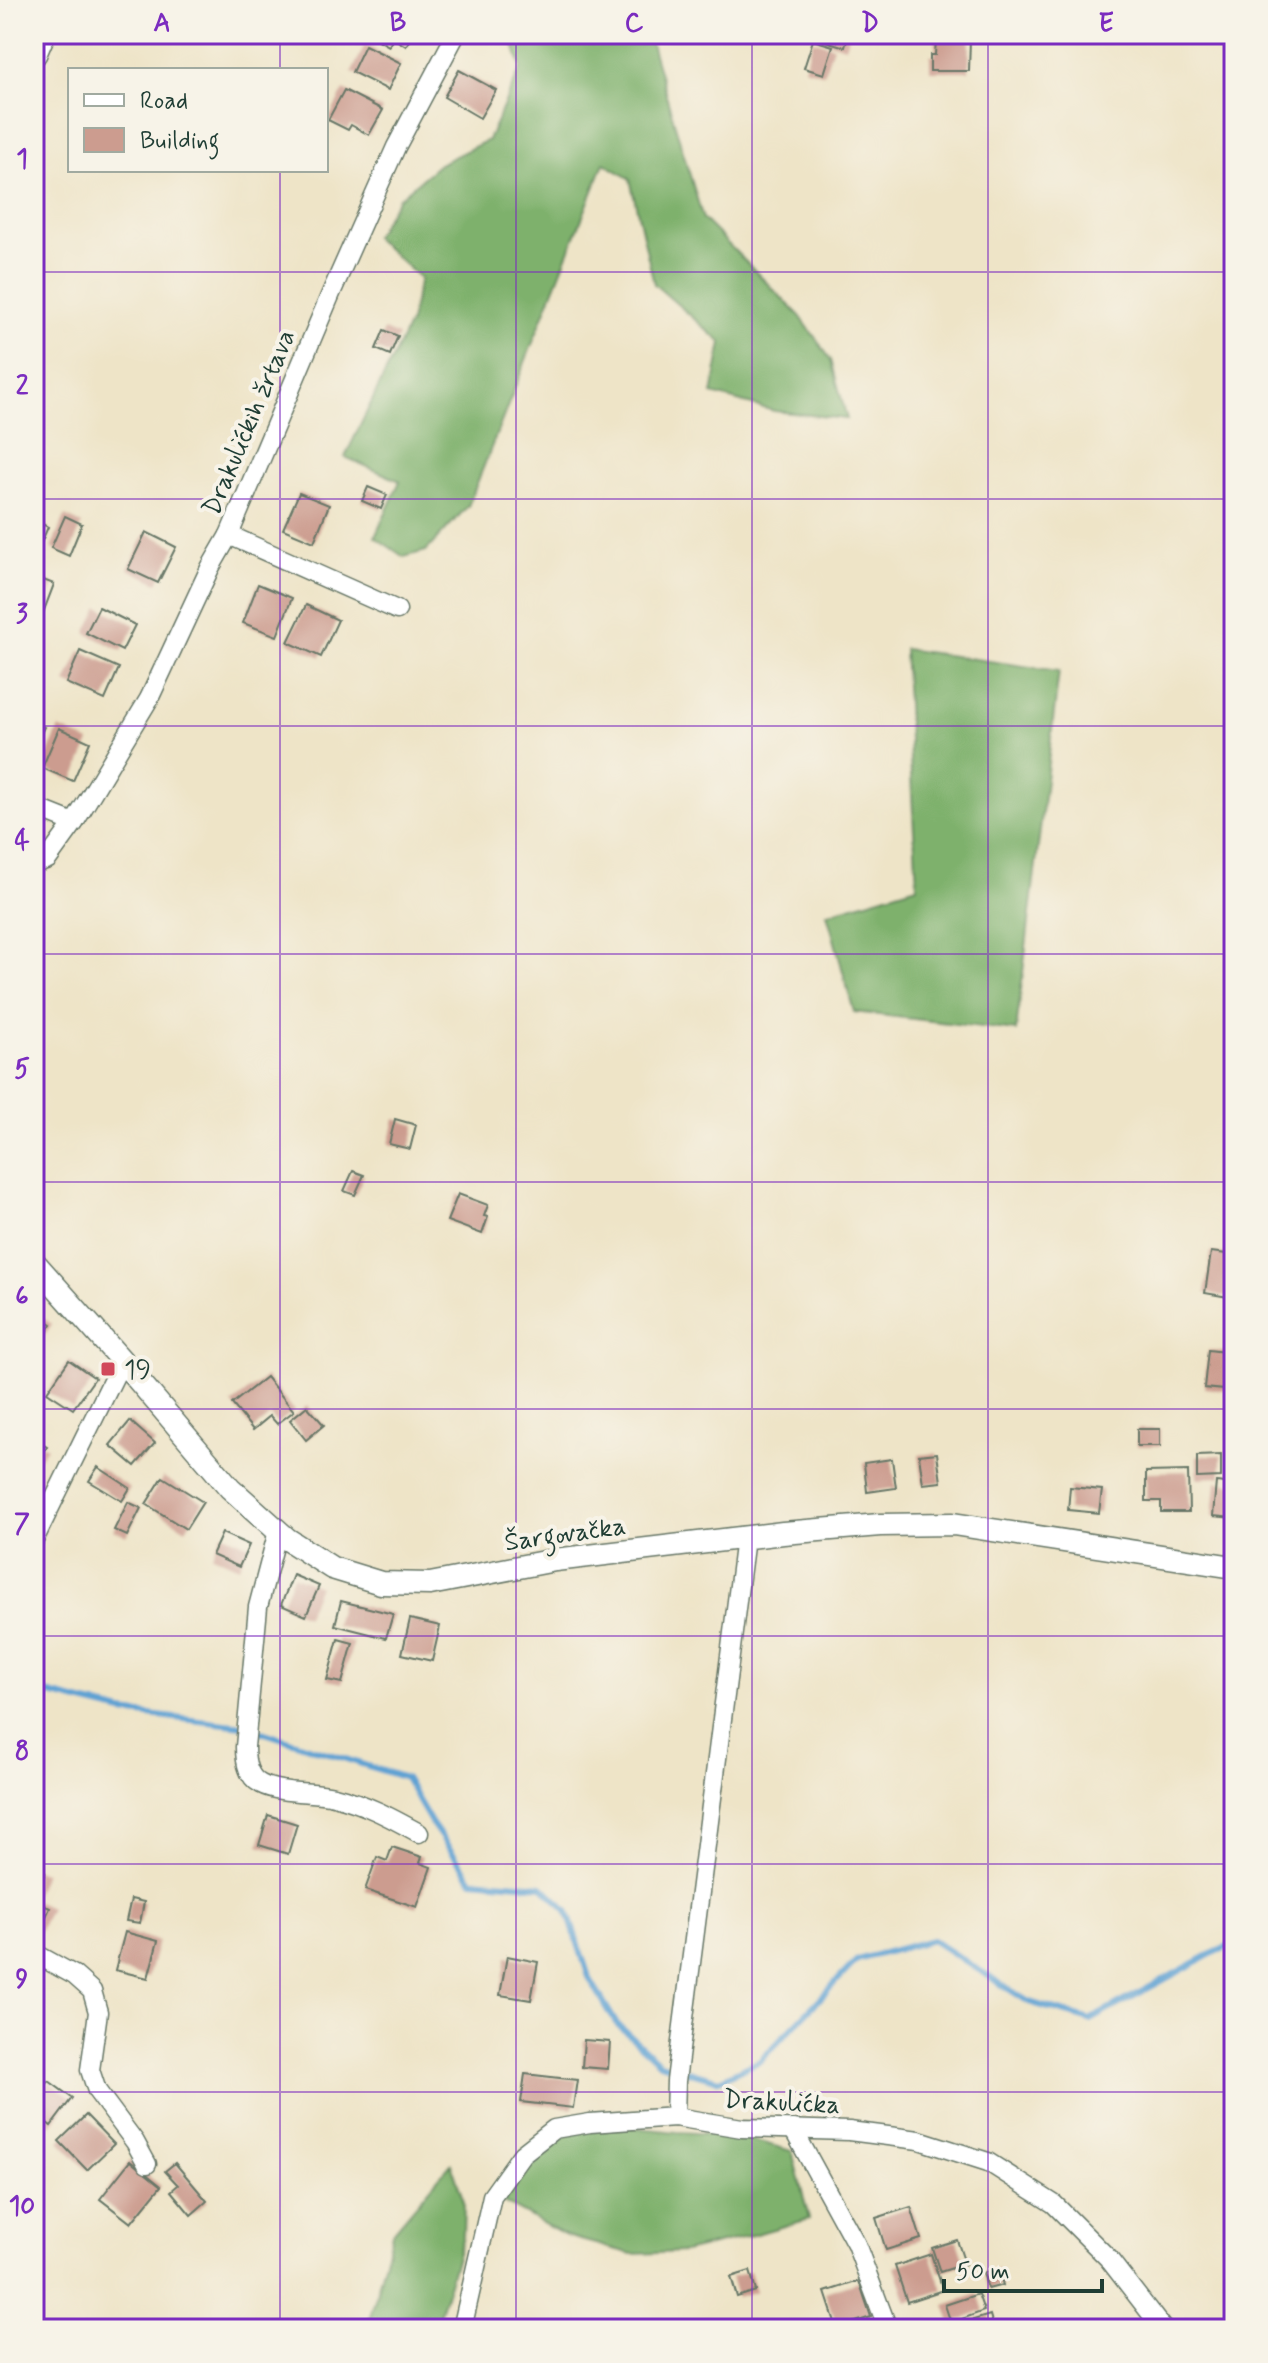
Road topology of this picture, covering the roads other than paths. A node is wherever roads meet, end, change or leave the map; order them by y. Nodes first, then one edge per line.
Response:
1 (46, 34) edge
2 (456, 34) edge
3 (37, 55) dead end
4 (229, 535) junction
5 (397, 610) dead end
6 (34, 807) edge
7 (74, 823) junction
8 (34, 864) edge
9 (34, 1262) edge
10 (122, 1361) junction
11 (278, 1531) junction
12 (35, 1536) edge
13 (745, 1538) junction
14 (1234, 1567) edge
15 (419, 1833) dead end
16 (34, 1953) edge
17 (675, 2117) junction
18 (793, 2129) junction
19 (147, 2164) dead end
20 (462, 2329) edge
21 (888, 2329) edge
22 (1163, 2329) edge

1 - 3 street
2 - 4 street, Drakulićkih žrtava
4 - 5 street
4 - 7 street, Drakulićkih žrtava
6 - 7 street
7 - 8 street, Drakulićkih žrtava
9 - 10 street, Šargovačka
10 - 11 street, Šargovačka
10 - 12 street
11 - 13 street, Šargovačka
11 - 15 street
13 - 14 street, Šargovačka
13 - 17 street
16 - 19 street
17 - 18 street, Drakulićka
17 - 20 street, Drakulićka
18 - 21 street
18 - 22 street, Drakulićka

